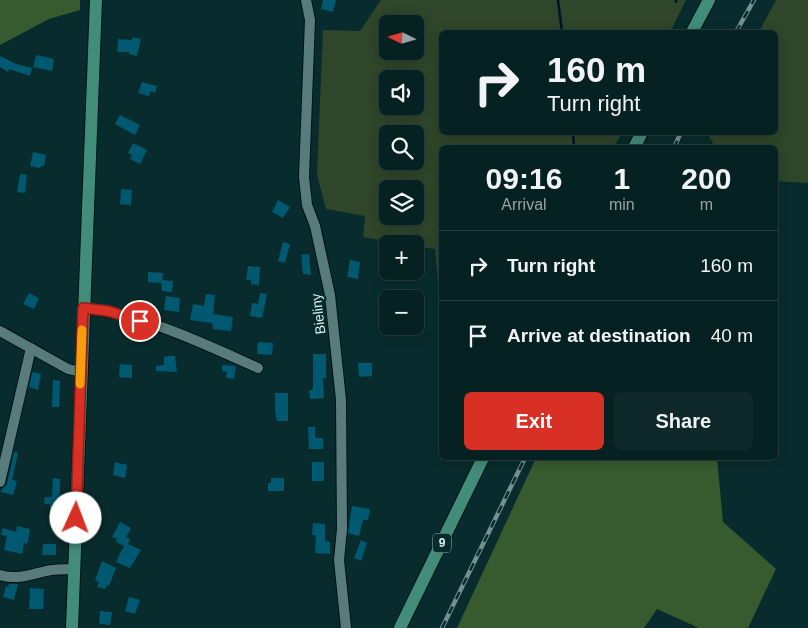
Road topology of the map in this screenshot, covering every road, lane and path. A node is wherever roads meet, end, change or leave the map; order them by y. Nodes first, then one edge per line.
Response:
1 (96, 0) edge
2 (306, 0) edge
3 (708, 0) edge
4 (693, 30) edge
5 (83, 308) junction
6 (0, 331) edge
7 (31, 348) junction
8 (258, 368) dead end
9 (81, 372) junction
10 (482, 460) edge
11 (0, 482) edge
12 (74, 569) junction
13 (0, 575) edge
14 (72, 628) edge
15 (346, 628) edge
16 (400, 628) edge

1 - 5 main road
2 - 15 street, Bieliny
3 - 4 main road
5 - 8 street
5 - 9 main road
6 - 7 street
7 - 9 street
7 - 11 street
9 - 12 main road
10 - 16 main road, 9
12 - 13 street
12 - 14 main road

